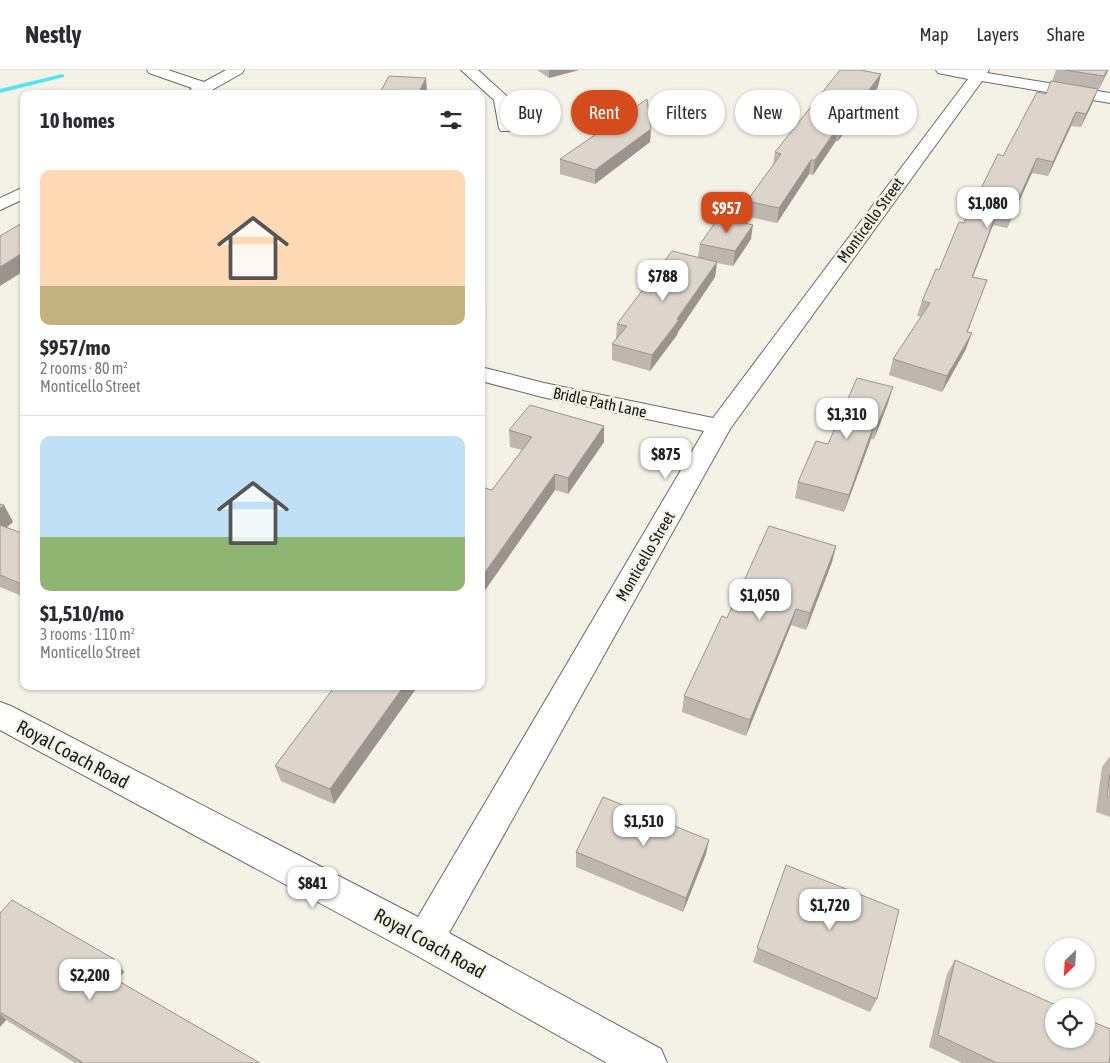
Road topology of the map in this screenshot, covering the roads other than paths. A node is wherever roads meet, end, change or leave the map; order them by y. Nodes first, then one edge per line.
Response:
1 (154, 70) edge
2 (237, 70) edge
3 (468, 70) edge
4 (943, 70) edge
5 (980, 73) edge
6 (199, 90) edge
7 (500, 96) edge
8 (1110, 98) edge
9 (20, 195) edge
10 (0, 205) edge
11 (485, 375) edge
12 (719, 427) junction
13 (0, 715) edge
14 (425, 940) junction
15 (647, 1063) edge

1 - 6 street
2 - 6 street
3 - 7 street
4 - 5 street
5 - 8 street
5 - 12 street, Monticello Street
9 - 10 street
11 - 12 street, Bridle Path Lane
12 - 14 street, Monticello Street
13 - 14 street, Royal Coach Road
14 - 15 street, Royal Coach Road

